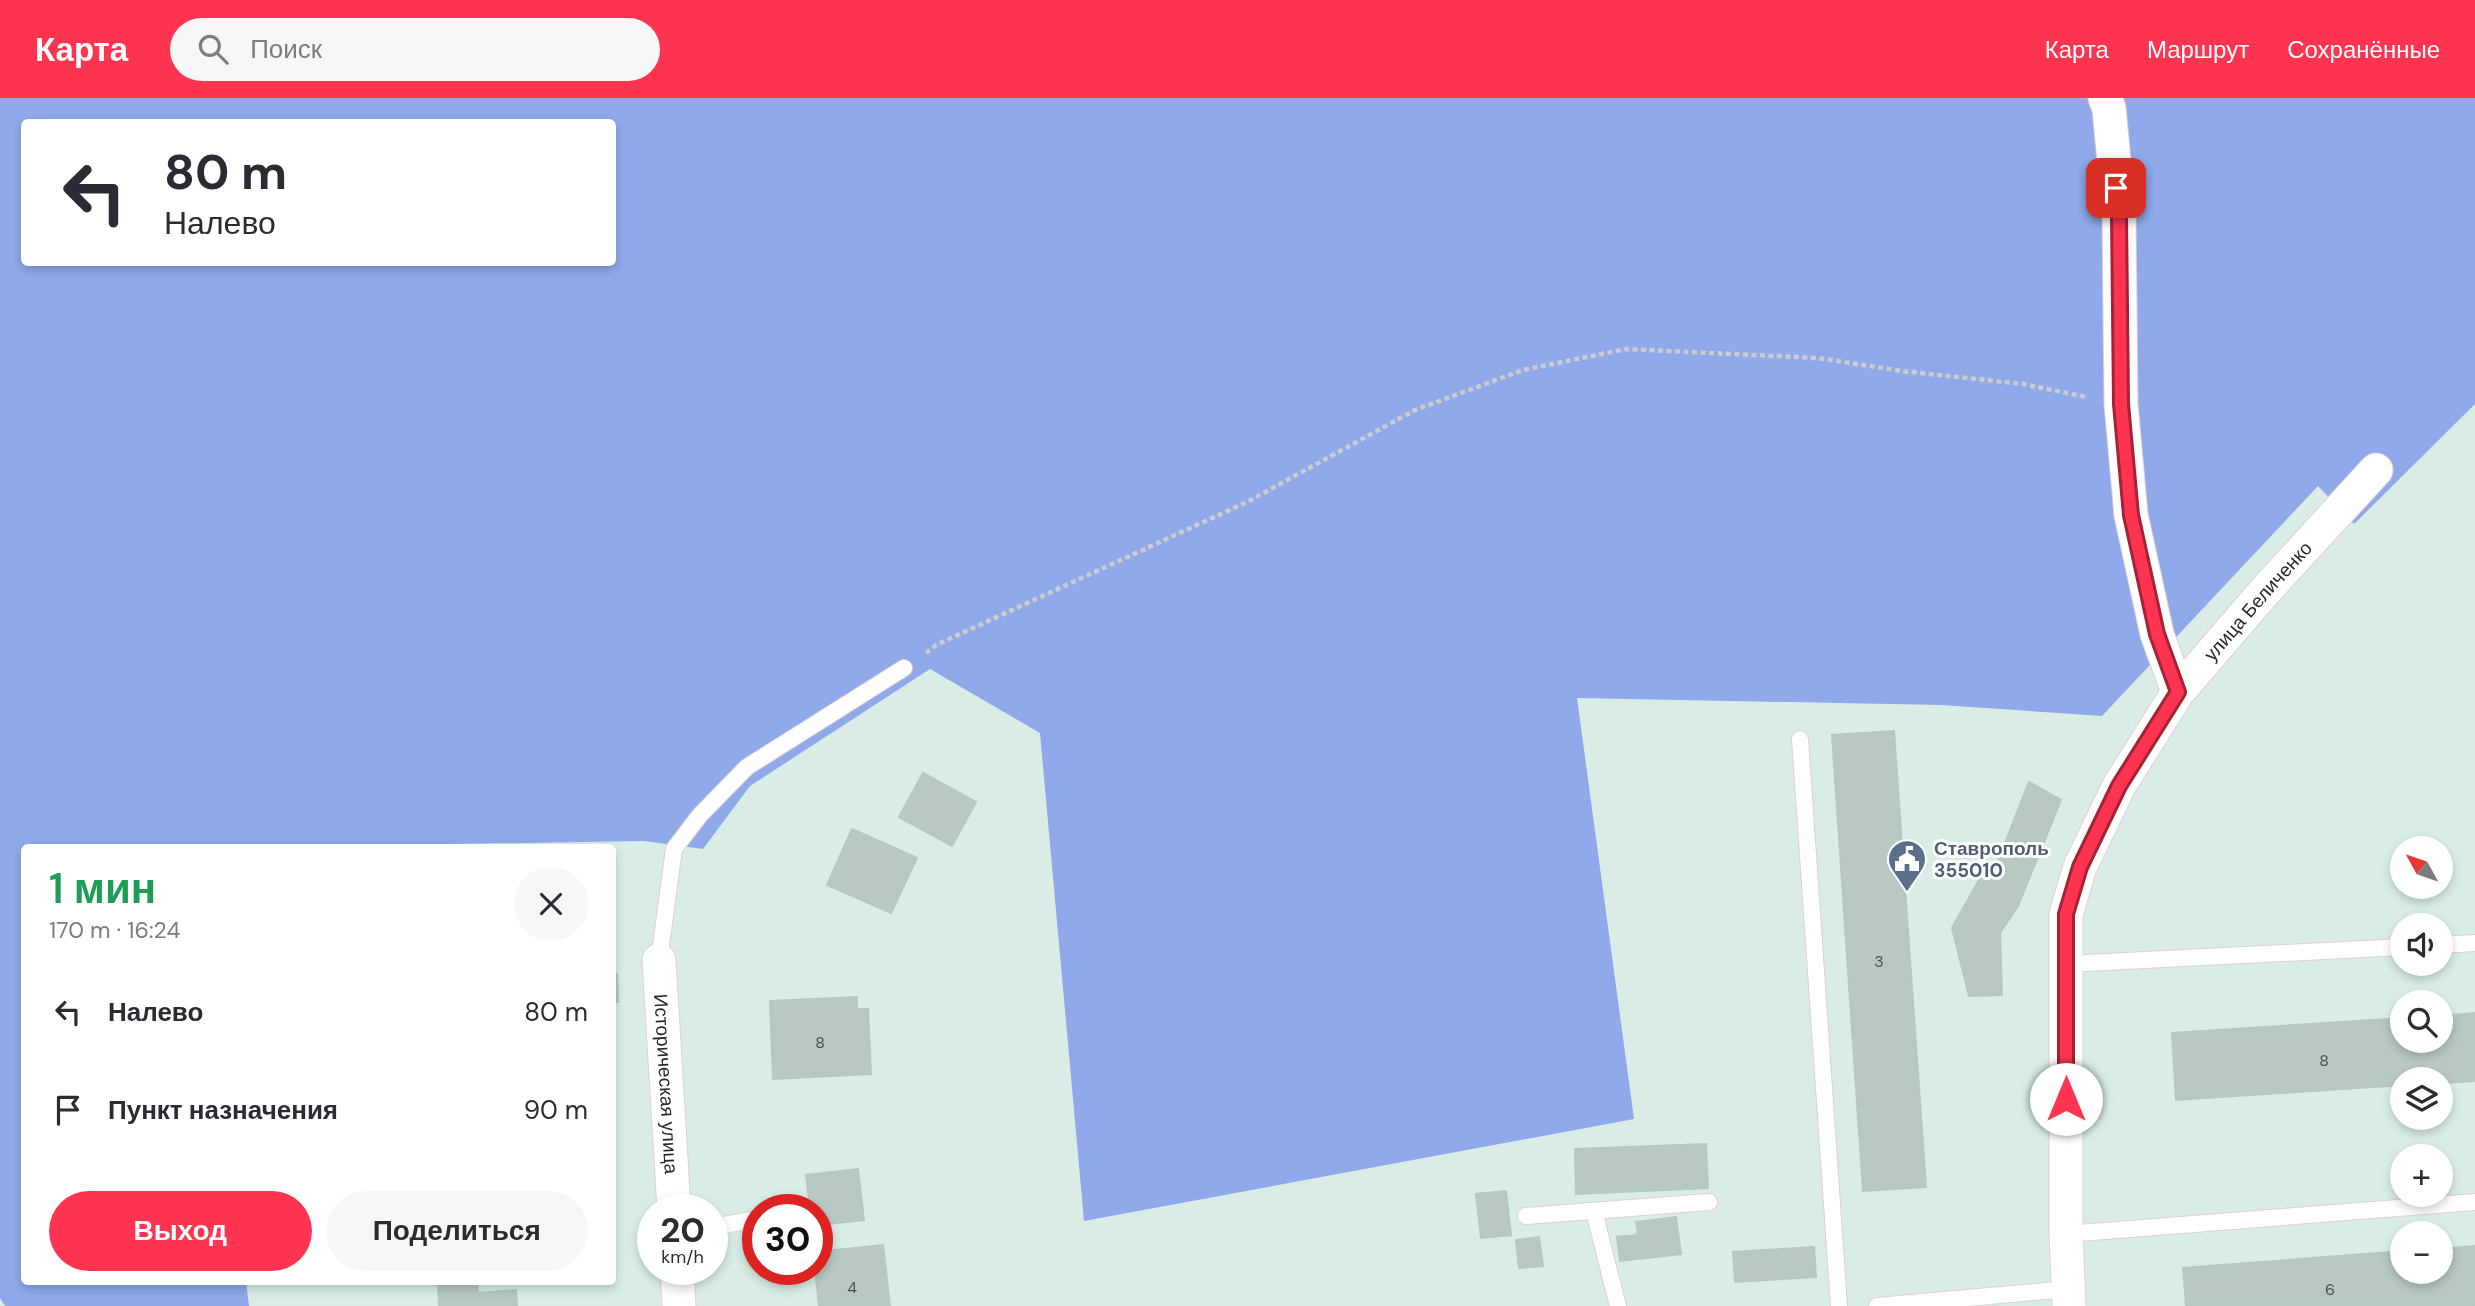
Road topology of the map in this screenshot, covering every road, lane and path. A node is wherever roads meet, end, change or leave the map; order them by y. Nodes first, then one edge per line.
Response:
1 (2105, 98) edge
2 (2121, 404) junction
3 (2376, 470) dead end
4 (904, 668) joint
5 (2178, 692) junction
6 (1800, 739) dead end
7 (2475, 943) edge
8 (2453, 944) edge
9 (2390, 948) edge
10 (659, 960) joint
11 (2066, 964) junction
12 (673, 1194) edge
13 (1709, 1202) dead end
14 (2475, 1202) edge
15 (1594, 1211) junction
16 (1526, 1216) dead end
17 (2066, 1234) junction
18 (678, 1285) edge
19 (2069, 1298) edge
20 (679, 1306) edge
21 (1618, 1306) edge
22 (1839, 1306) edge
23 (1877, 1306) edge

1 - 2 street
2 - 4 path
2 - 5 street
3 - 5 street, улица Беличенко
4 - 10 lane
5 - 11 street, улица Беличенко
6 - 22 lane
7 - 8 lane
9 - 11 lane
10 - 12 street, Историческая улица
11 - 17 street, улица Беличенко
13 - 15 lane
14 - 17 lane
15 - 16 lane
15 - 21 lane
17 - 19 street, улица Беличенко
18 - 20 street
19 - 23 lane

